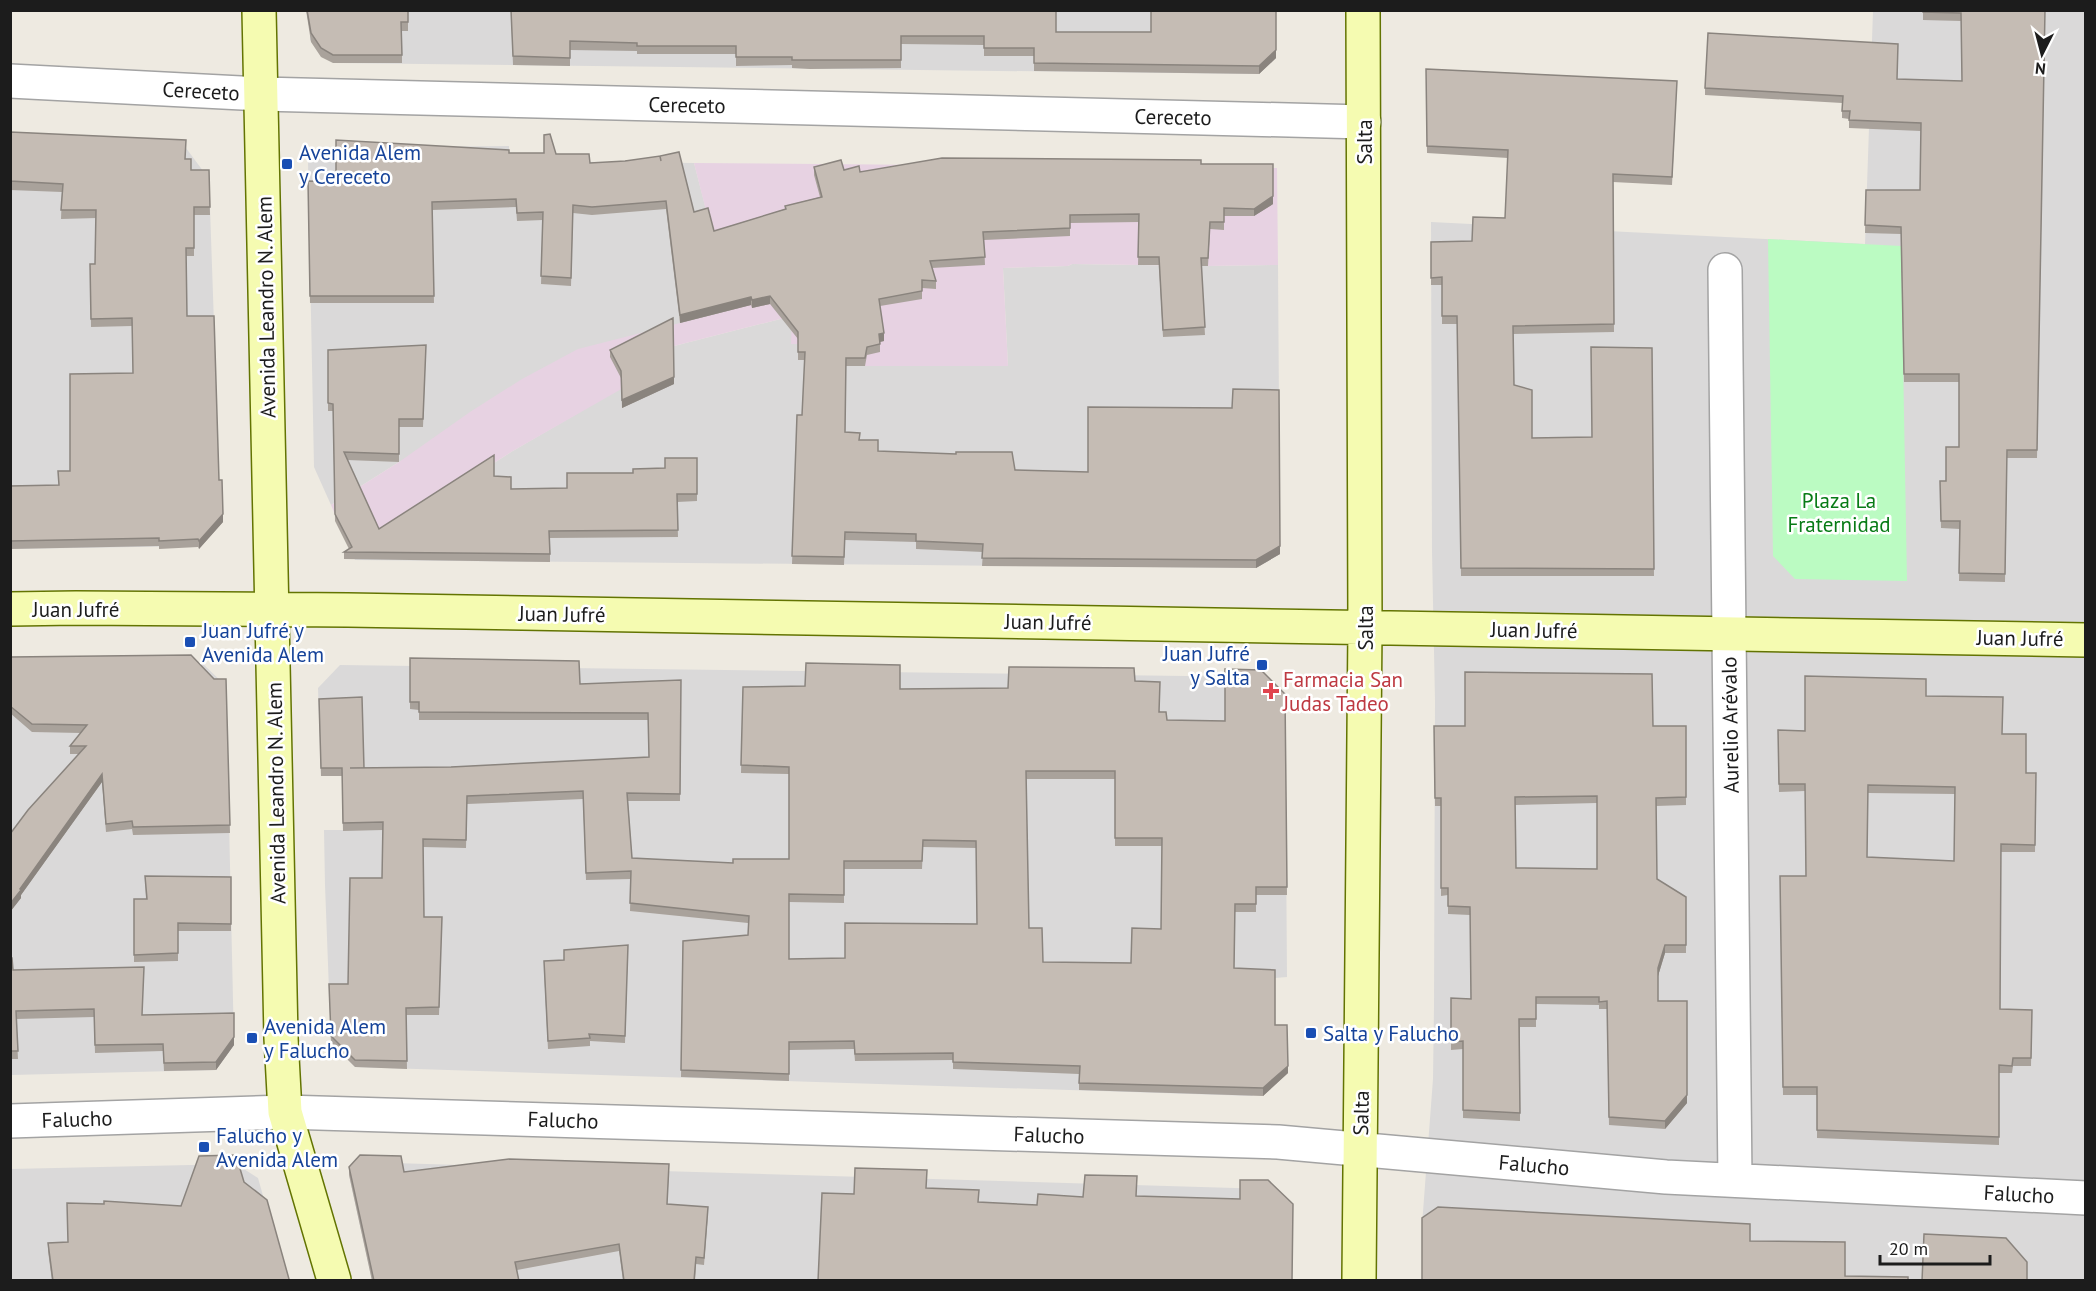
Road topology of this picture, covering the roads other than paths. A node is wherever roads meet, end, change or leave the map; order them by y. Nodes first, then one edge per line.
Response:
1 (259, 10) edge
2 (1363, 10) edge
3 (10, 81) edge
4 (261, 94) junction
5 (1364, 122) junction
6 (1725, 270) dead end
7 (10, 609) edge
8 (272, 611) junction
9 (1365, 627) junction
10 (1729, 633) junction
11 (2085, 640) edge
12 (285, 1112) junction
13 (10, 1121) edge
14 (1360, 1149) junction
15 (1735, 1180) junction
16 (2085, 1198) edge
17 (334, 1281) edge
18 (1359, 1281) edge

1 - 4 street, Avenida Leandro N. Alem
2 - 5 street, Salta
3 - 4 street, Cereceto
4 - 5 street, Cereceto
4 - 8 street, Avenida Leandro N. Alem
5 - 9 street, Salta
6 - 10 street, Aurelio Arévalo
7 - 8 street, Juan Jufré
8 - 9 street, Juan Jufré
8 - 12 street, Avenida Leandro N. Alem
9 - 10 street, Juan Jufré
9 - 14 street, Salta
10 - 11 street, Juan Jufré
10 - 15 street, Aurelio Arévalo
12 - 13 street, Falucho
12 - 14 street, Falucho
12 - 17 street, Avenida Leandro N. Alem
14 - 15 street, Falucho
14 - 18 street, Salta
15 - 16 street, Falucho

